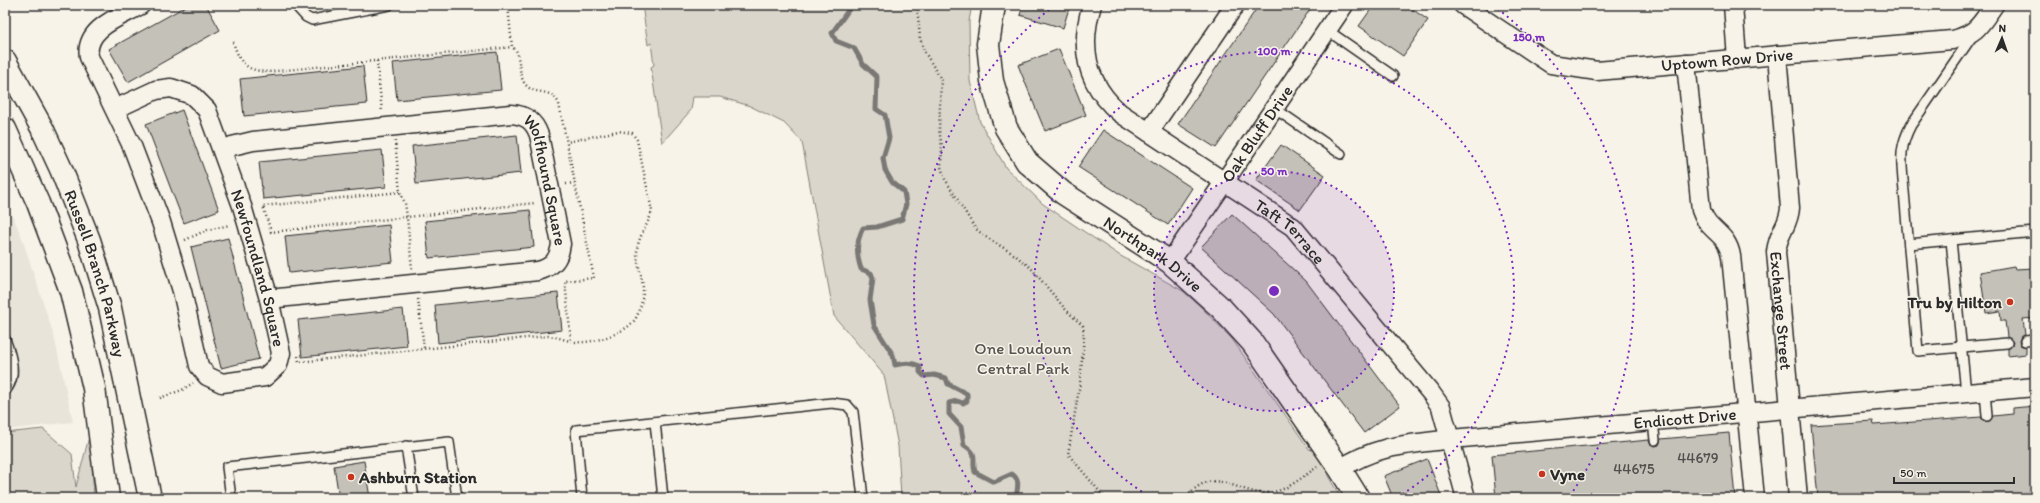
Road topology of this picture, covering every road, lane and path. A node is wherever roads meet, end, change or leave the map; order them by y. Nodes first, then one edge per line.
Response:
1 (141, 5) edge
2 (294, 5) edge
3 (389, 5) edge
4 (917, 5) edge
5 (994, 5) edge
6 (1092, 5) edge
7 (1235, 5) edge
8 (1344, 5) edge
9 (1463, 5) edge
10 (1733, 5) edge
11 (1994, 5) edge
12 (1327, 30) junction
13 (1976, 31) junction
14 (233, 42) dead end
15 (512, 47) dead end
16 (1777, 55) junction
17 (1737, 59) junction
18 (5, 61) edge
19 (377, 61) junction
20 (1686, 63) junction
21 (1394, 76) dead end
22 (1274, 108) junction
23 (115, 109) junction
24 (389, 126) junction
25 (5, 129) edge
26 (1149, 132) junction
27 (223, 151) junction
28 (1341, 154) dead end
29 (1224, 180) junction
30 (575, 183) dead end
31 (550, 188) junction
32 (400, 192) junction
33 (265, 214) junction
34 (407, 217) junction
35 (246, 220) junction
36 (2035, 232) edge
37 (185, 240) dead end
38 (1951, 240) junction
39 (1909, 244) junction
40 (1170, 262) junction
41 (415, 283) junction
42 (269, 299) junction
43 (5, 339) edge
44 (2035, 340) edge
45 (2025, 341) dead end
46 (2007, 343) dead end
47 (1960, 347) junction
48 (424, 348) dead end
49 (2035, 387) edge
50 (5, 391) edge
51 (1985, 391) junction
52 (1966, 393) junction
53 (1791, 408) junction
54 (1747, 413) junction
55 (1987, 416) dead end
56 (1653, 421) junction
57 (655, 422) junction
58 (1451, 439) junction
59 (1655, 440) dead end
60 (406, 446) junction
61 (1318, 466) dead end
62 (1340, 469) junction
63 (108, 498) edge
64 (150, 498) edge
65 (231, 498) edge
66 (414, 498) edge
67 (457, 498) edge
68 (582, 498) edge
69 (663, 498) edge
70 (863, 498) edge
71 (1105, 498) edge
72 (1187, 498) edge
73 (1358, 498) edge
74 (1466, 498) edge
75 (1755, 498) edge
76 (1798, 498) edge

1 - 23 street, Newfoundland Square
2 - 3 lane
4 - 71 path
5 - 40 main road, Northpark Drive
6 - 26 street, Taft Terrace
7 - 26 street
8 - 12 street, Oak Bluff Drive
9 - 20 street, Uptown Row Drive
10 - 17 street
11 - 13 street
12 - 21 lane
12 - 22 street, Oak Bluff Drive
13 - 16 street, Uptown Row Drive
13 - 39 lane
14 - 19 path
15 - 19 path
16 - 17 street, Uptown Row Drive
16 - 53 street, Exchange Street
17 - 20 street, Uptown Row Drive
18 - 64 main road, Russell Branch Parkway
19 - 24 path
20 - 54 street
22 - 28 lane
22 - 29 street, Oak Bluff Drive
23 - 27 street, Newfoundland Square
23 - 42 street, Newfoundland Square
24 - 27 street, Wolfhound Square
24 - 31 street, Wolfhound Square
24 - 32 path
25 - 63 main road, Russell Branch Parkway
26 - 29 street, Taft Terrace
27 - 35 street, Newfoundland Square
29 - 40 street, Oak Bluff Drive
29 - 58 street, Taft Terrace
30 - 31 path
31 - 34 path
31 - 41 street, Wolfhound Square
32 - 33 path
32 - 34 path
33 - 34 path
33 - 35 path
34 - 41 path
35 - 37 path
35 - 42 street, Newfoundland Square
36 - 38 lane
38 - 39 lane
38 - 47 lane
39 - 47 lane
40 - 62 main road, Northpark Drive
41 - 42 street, Wolfhound Square
41 - 48 path
43 - 50 lane
44 - 45 lane
46 - 47 lane
47 - 52 lane
49 - 51 street, Endicott Drive
51 - 52 street, Endicott Drive
51 - 55 lane
52 - 53 street, Endicott Drive
53 - 54 street, Endicott Drive
53 - 76 street, Exchange Street
54 - 56 street, Endicott Drive
54 - 75 street
56 - 58 street, Endicott Drive
56 - 59 lane
57 - 68 lane
57 - 69 lane
57 - 70 lane
58 - 62 street, Endicott Drive
58 - 74 street, Taft Terrace
60 - 65 lane
60 - 66 lane
60 - 67 lane
61 - 72 path
62 - 73 main road, Northpark Drive

